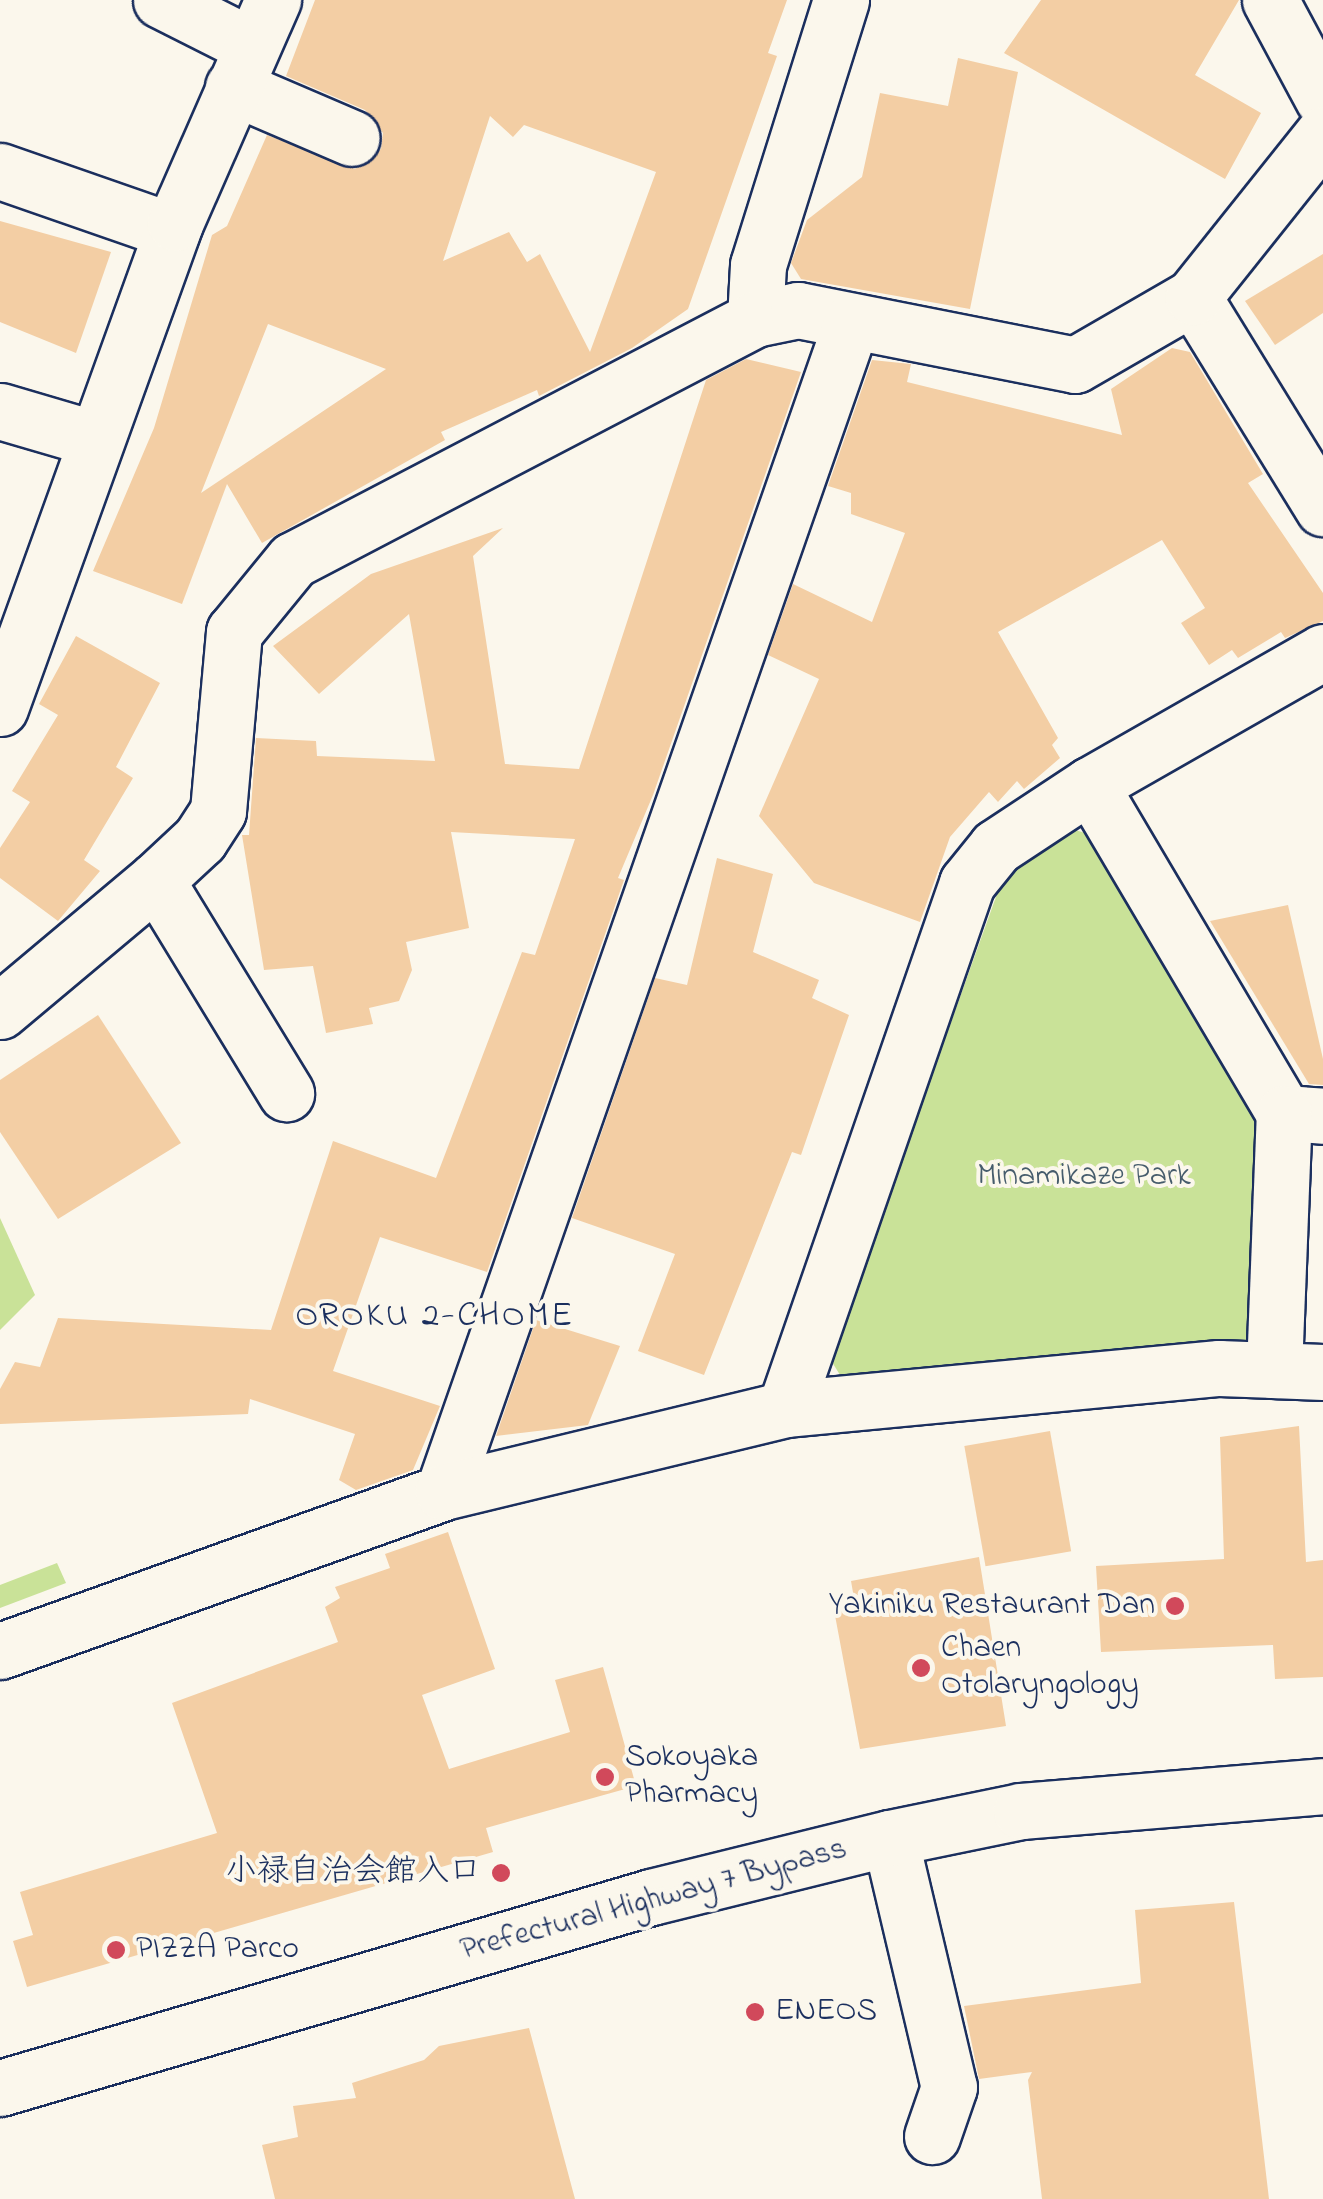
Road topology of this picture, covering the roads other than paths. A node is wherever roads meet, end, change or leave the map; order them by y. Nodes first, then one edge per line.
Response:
1 (160, 0) edge
2 (840, 0) edge
3 (1270, 0) edge
4 (252, 44) edge
5 (1323, 99) edge
6 (1323, 134) edge
7 (352, 138) dead end
8 (0, 172) edge
9 (172, 231) junction
10 (1192, 297) junction
11 (755, 320) junction
12 (852, 321) junction
13 (0, 411) edge
14 (95, 439) junction
15 (1323, 508) edge
16 (1323, 652) edge
17 (0, 708) edge
18 (1090, 784) junction
19 (156, 880) junction
20 (0, 1011) edge
21 (286, 1094) dead end
22 (1303, 1114) edge
23 (1299, 1371) edge
24 (785, 1410) junction
25 (443, 1492) junction
26 (0, 1651) edge
27 (1323, 1786) edge
28 (890, 1838) junction
29 (0, 2088) edge
30 (932, 2136) dead end

1 - 4 street
2 - 11 street
3 - 5 street
4 - 7 street
4 - 9 street
6 - 10 street
8 - 9 street
9 - 14 street
10 - 12 street
10 - 15 street
11 - 12 street
11 - 19 street
12 - 25 street
13 - 14 street
14 - 17 street
16 - 18 street
18 - 22 street
18 - 24 street
19 - 20 street
19 - 21 street
22 - 23 street
23 - 24 street
24 - 25 street
25 - 26 street
27 - 28 street, Prefectural Highway 7 Bypass
28 - 29 street, Prefectural Highway 7 Bypass
28 - 30 street

